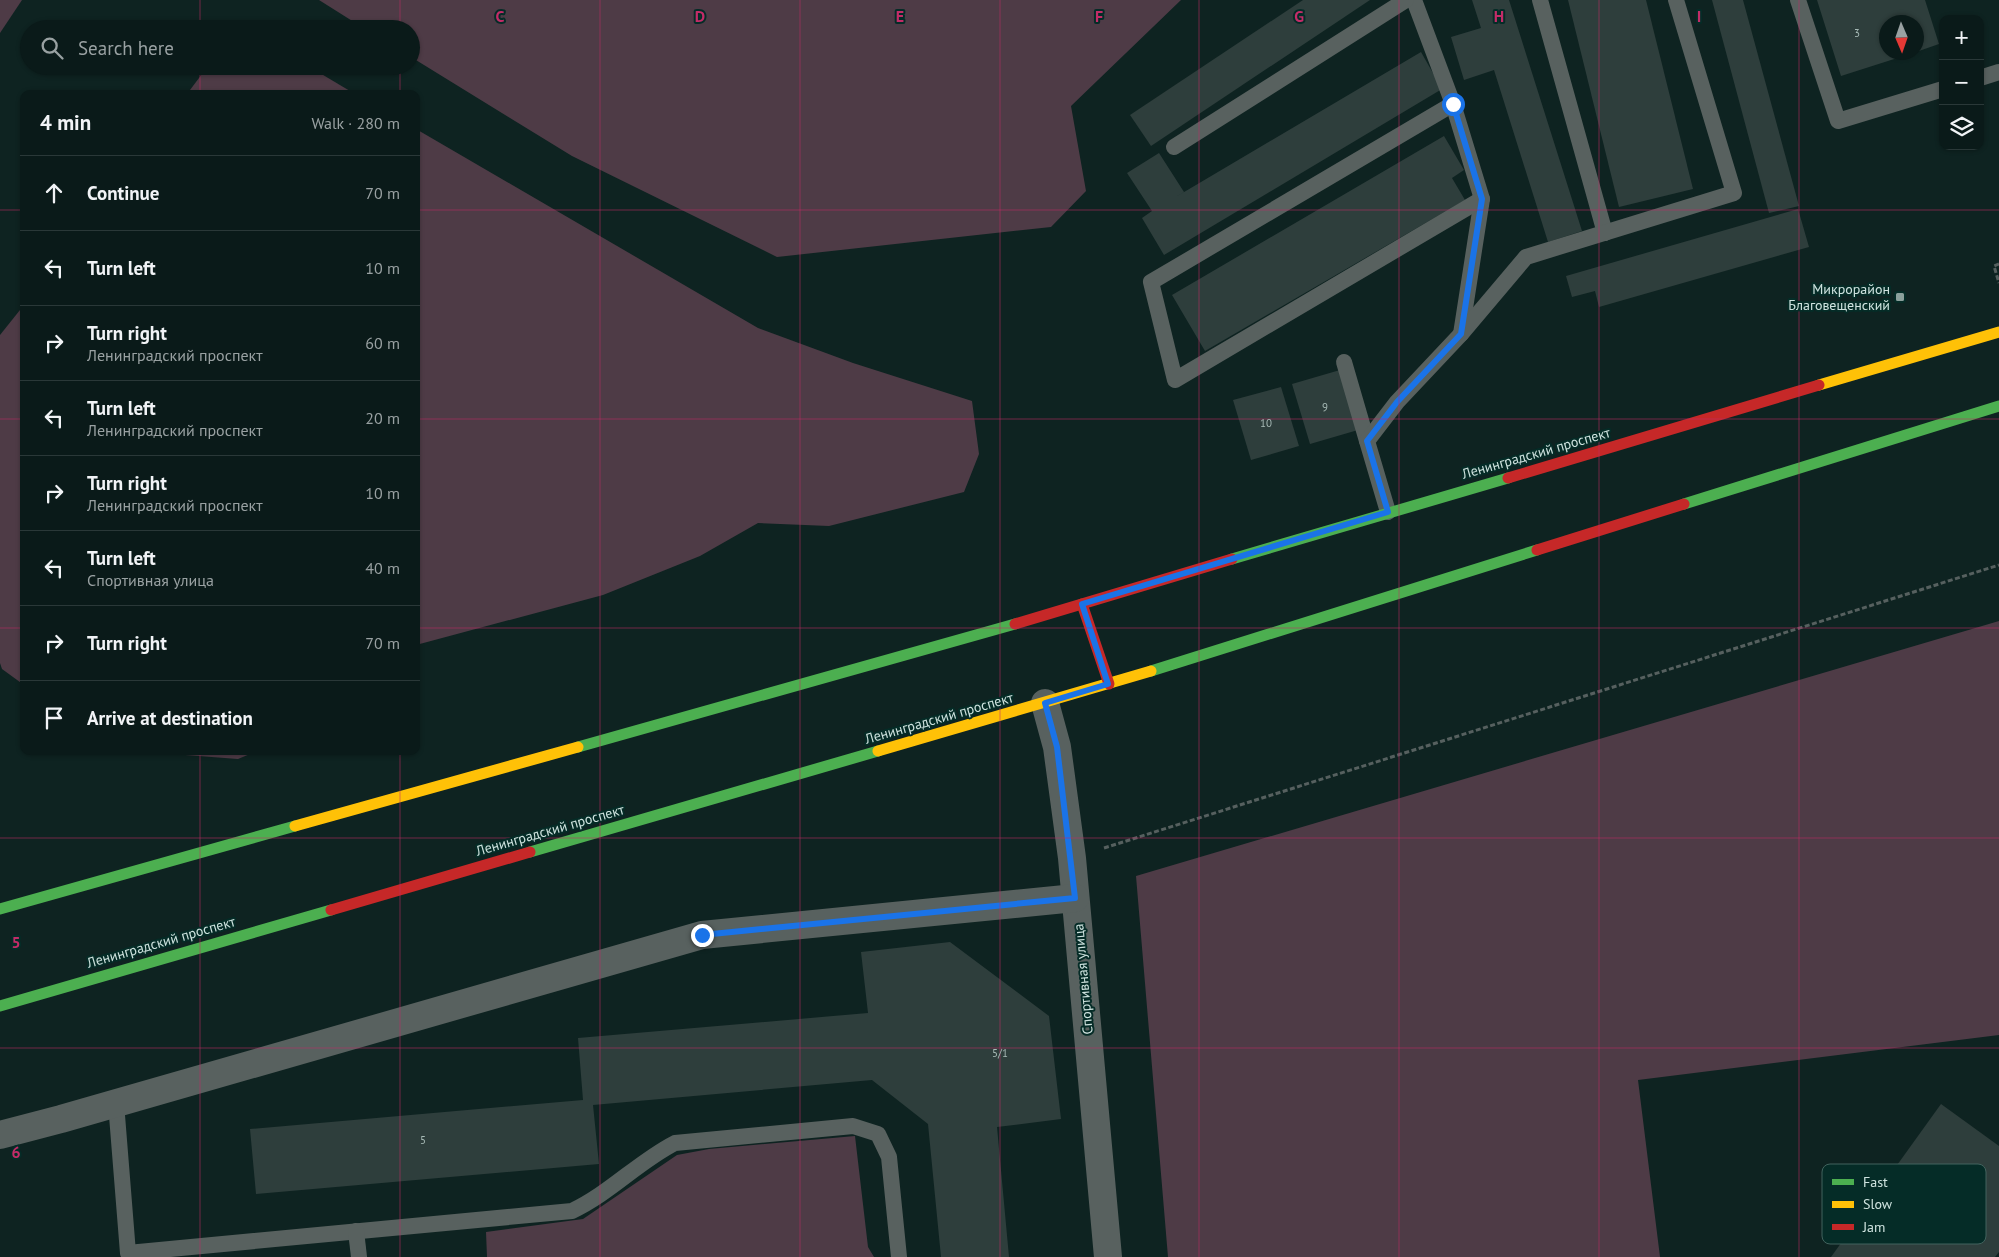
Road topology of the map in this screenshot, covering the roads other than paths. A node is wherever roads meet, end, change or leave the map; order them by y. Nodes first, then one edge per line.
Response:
1 (1406, 0) edge
2 (1414, 0) edge
3 (1540, 0) edge
4 (1676, 0) edge
5 (1798, 0) edge
6 (1999, 72) edge
7 (1984, 77) edge
8 (1939, 91) edge
9 (1453, 104) junction
10 (1174, 147) dead end
11 (1482, 199) junction
12 (1605, 233) junction
13 (1999, 332) edge
14 (1461, 334) junction
15 (1344, 362) dead end
16 (1999, 406) edge
17 (1367, 441) junction
18 (1388, 512) junction
19 (1082, 604) junction
20 (1108, 684) junction
21 (1045, 703) junction
22 (1075, 898) junction
23 (0, 909) edge
24 (0, 1006) edge
25 (116, 1103) junction
26 (0, 1135) edge
27 (356, 1231) junction
28 (128, 1255) edge
29 (359, 1257) edge
30 (899, 1257) edge
31 (1108, 1257) edge

1 - 10 lane
2 - 9 lane
3 - 12 lane
4 - 12 lane
5 - 8 lane
6 - 7 lane
9 - 11 lane
9 - 11 lane
11 - 14 lane
12 - 14 lane
13 - 18 main road, Ленинградский проспект
14 - 17 lane
15 - 17 lane
16 - 20 main road, Ленинградский проспект
17 - 18 lane
18 - 19 main road, Ленинградский проспект
19 - 20 main road
19 - 23 main road, Ленинградский проспект
20 - 21 main road, Ленинградский проспект
21 - 22 street, Спортивная улица
21 - 24 main road, Ленинградский проспект
22 - 25 street
22 - 31 street, Спортивная улица
25 - 26 street
25 - 28 lane
27 - 28 lane
27 - 29 lane
27 - 30 lane

